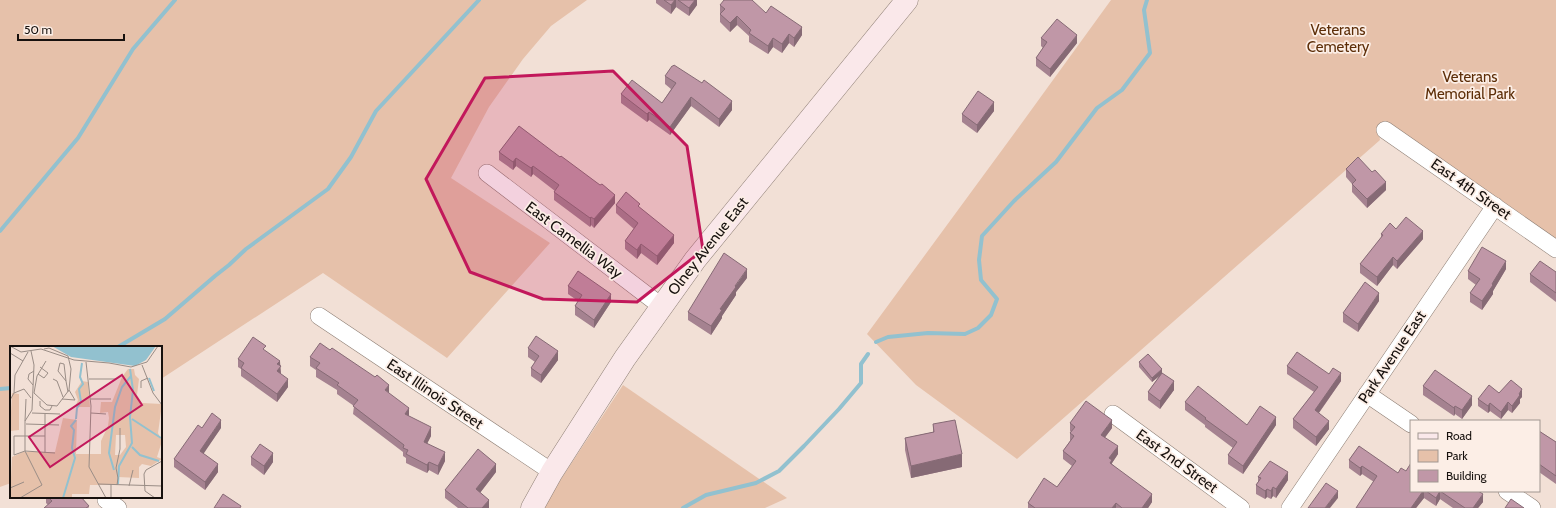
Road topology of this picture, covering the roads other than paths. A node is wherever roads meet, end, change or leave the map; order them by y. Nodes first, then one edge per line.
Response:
1 (907, 0) edge
2 (1385, 130) dead end
3 (487, 173) dead end
4 (1495, 206) junction
5 (1556, 249) edge
6 (661, 306) junction
7 (319, 316) dead end
8 (1367, 394) junction
9 (1113, 414) dead end
10 (1410, 423) edge
11 (552, 472) junction
12 (1508, 492) edge
13 (532, 508) edge
14 (1241, 508) edge
15 (1290, 508) edge
16 (1532, 508) edge

1 - 6 main road, Olney Avenue East
2 - 4 street, East 4th Street
3 - 6 street, East Camellia Way
4 - 5 street, East 4th Street
4 - 8 street, Park Avenue East
6 - 11 main road, Olney Avenue East
7 - 11 street, East Illinois Street
8 - 10 street
8 - 15 street, Park Avenue East
9 - 14 street, East 2nd Street
11 - 13 main road, Olney Avenue East
12 - 16 street

